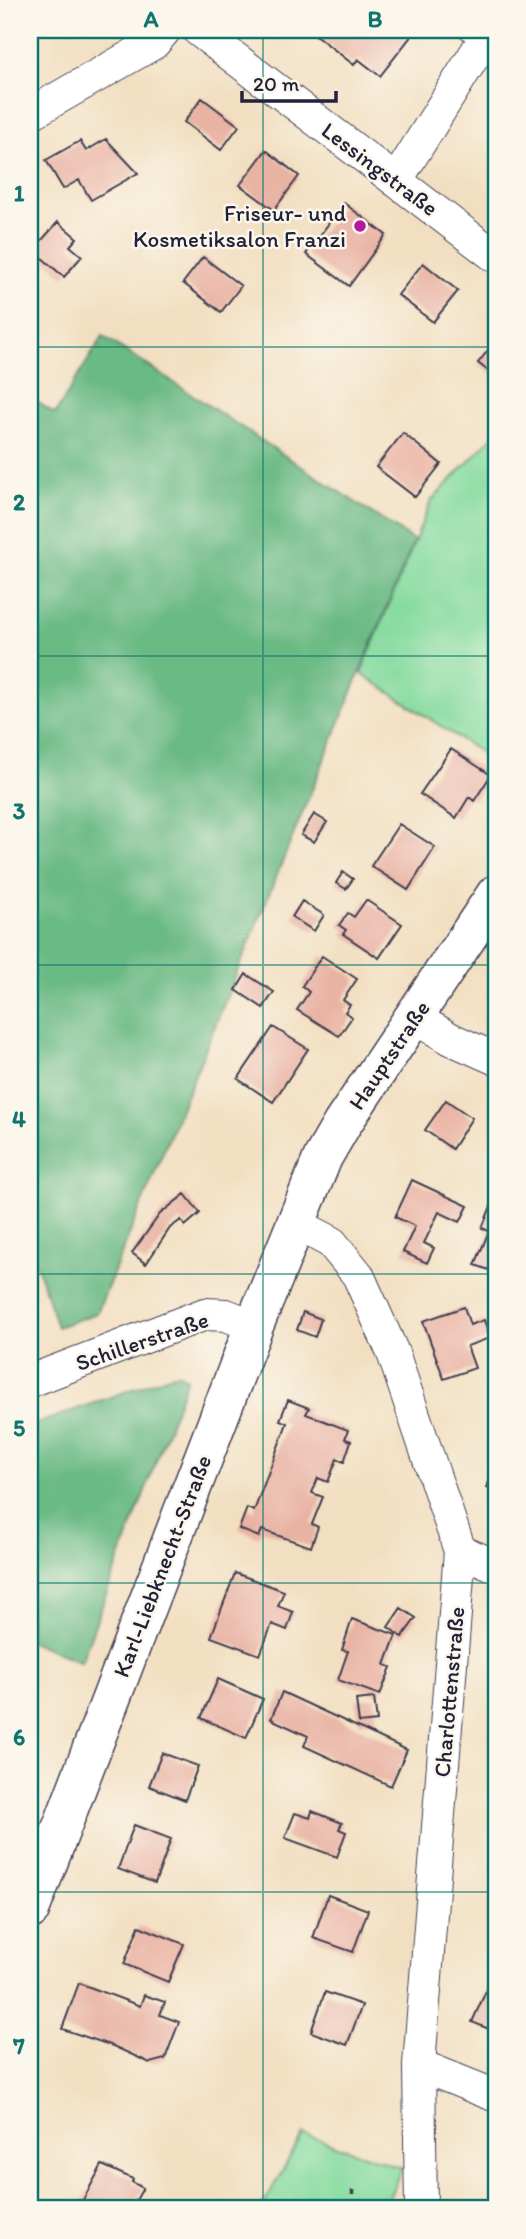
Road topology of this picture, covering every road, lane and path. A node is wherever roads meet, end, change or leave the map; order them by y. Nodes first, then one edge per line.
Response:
1 (165, 30) edge
2 (198, 30) edge
3 (479, 34) edge
4 (30, 114) edge
5 (396, 181) junction
6 (496, 257) edge
7 (496, 894) edge
8 (415, 1018) junction
9 (496, 1059) edge
10 (295, 1223) junction
11 (254, 1326) junction
12 (30, 1381) edge
13 (460, 1551) junction
14 (496, 1566) edge
15 (30, 1910) edge
16 (419, 2065) junction
17 (496, 2096) edge
18 (353, 2190) dead end
19 (353, 2209) edge
20 (421, 2209) edge

1 - 4 street
2 - 5 street, Lessingstraße
3 - 5 street
5 - 6 street, Lessingstraße
7 - 8 street, Hauptstraße
8 - 9 street
8 - 10 street, Hauptstraße
10 - 11 street, Karl-Liebknecht-Straße
10 - 13 street, Charlottenstraße
11 - 12 street, Schillerstraße
11 - 15 street, Karl-Liebknecht-Straße
13 - 14 street
13 - 16 street, Charlottenstraße
16 - 17 street
16 - 20 street, Charlottenstraße
18 - 19 path

